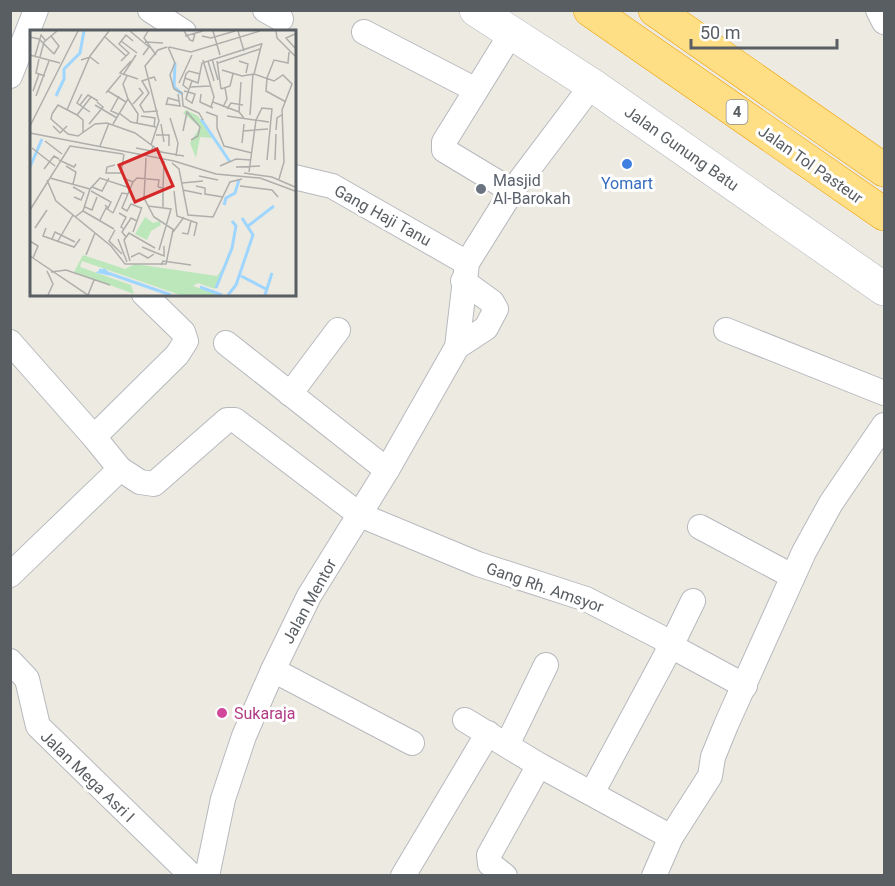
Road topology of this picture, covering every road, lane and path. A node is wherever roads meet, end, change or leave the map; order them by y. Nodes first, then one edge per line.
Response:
1 (150, 10) edge
2 (476, 10) edge
3 (590, 10) edge
4 (654, 10) edge
5 (878, 10) edge
6 (885, 22) edge
7 (27, 25) edge
8 (181, 30) edge
9 (364, 32) dead end
10 (512, 32) junction
11 (10, 76) edge
12 (592, 85) junction
13 (476, 90) junction
14 (885, 170) edge
15 (296, 177) edge
16 (512, 191) junction
17 (885, 214) edge
18 (465, 272) junction
19 (885, 289) edge
20 (146, 296) edge
21 (338, 330) dead end
22 (726, 330) dead end
23 (10, 342) edge
24 (226, 343) dead end
25 (457, 346) junction
26 (885, 393) edge
27 (290, 394) junction
28 (885, 425) edge
29 (94, 436) junction
30 (120, 469) junction
31 (387, 471) junction
32 (360, 515) junction
33 (700, 527) dead end
34 (14, 562) edge
35 (792, 576) junction
36 (693, 601) dead end
37 (671, 646) junction
38 (10, 661) edge
39 (546, 664) dead end
40 (273, 670) junction
41 (745, 686) junction
42 (465, 720) dead end
43 (498, 739) junction
44 (411, 743) dead end
45 (538, 765) junction
46 (592, 793) junction
47 (671, 837) junction
48 (192, 876) edge
49 (207, 876) edge
50 (403, 876) edge
51 (505, 876) edge
52 (654, 876) edge

1 - 8 street
2 - 10 main road, Jalan Gunung Batu
3 - 17 highway, Jalan Tol Pasteur / 4
4 - 14 highway, 4
5 - 6 street
7 - 11 street
9 - 13 street
10 - 12 main road, Jalan Gunung Batu
10 - 13 street
12 - 16 street
12 - 19 main road, Jalan Gunung Batu
13 - 16 street
15 - 18 street, Gang Haji Tanu
16 - 18 street
18 - 25 street, Jalan Mentor
18 - 25 street, Jalan Mentor
20 - 29 street
21 - 27 street
22 - 26 street
23 - 29 street
24 - 27 street
25 - 31 street, Jalan Mentor
27 - 31 street
28 - 35 street
29 - 30 street
30 - 32 street, Gang Rh. Amsyor
30 - 34 street
31 - 32 street, Jalan Mentor
32 - 37 street, Gang Rh. Amsyor
32 - 40 street, Jalan Mentor
33 - 35 street
35 - 41 street
36 - 37 street
37 - 41 street, Gang Rh. Amsyor
37 - 46 street
38 - 48 street, Jalan Mega Asri I
39 - 43 street
40 - 44 street
40 - 49 street, Jalan Mentor
41 - 47 street
42 - 43 street
43 - 45 street
43 - 50 street
45 - 46 street
45 - 51 street
46 - 47 street
47 - 52 street

